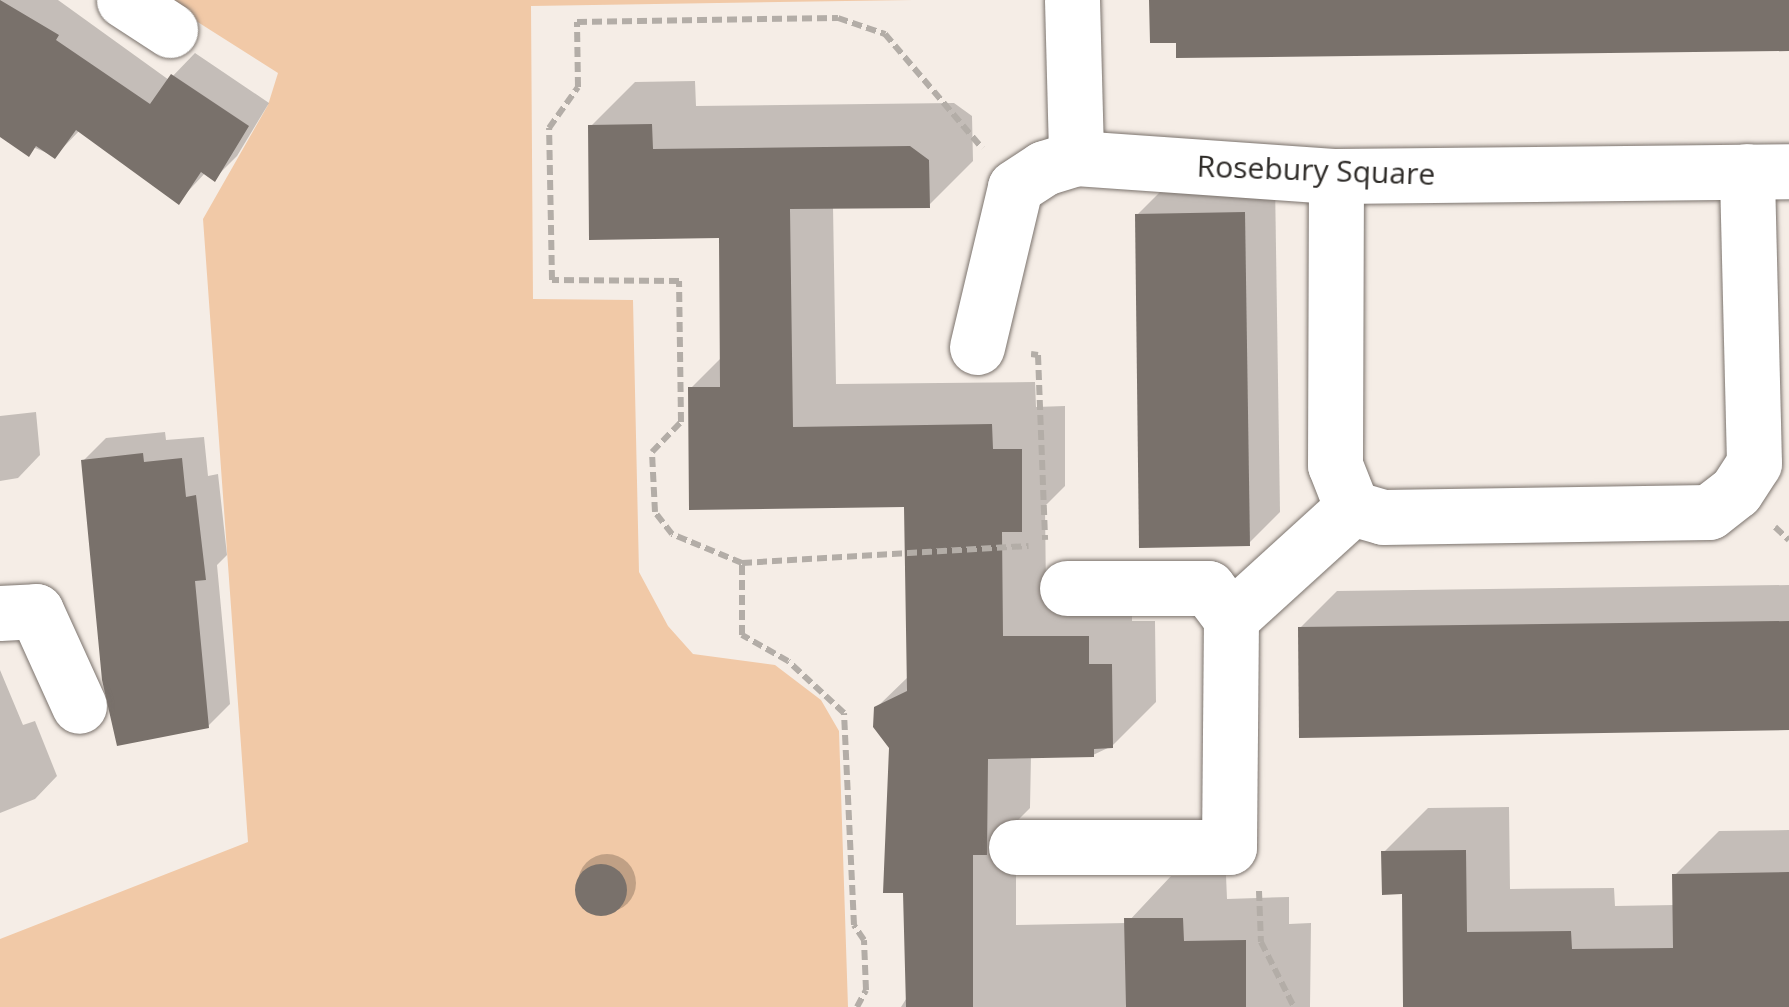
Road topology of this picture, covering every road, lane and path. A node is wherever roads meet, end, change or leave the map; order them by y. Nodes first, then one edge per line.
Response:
1 (124, 0) edge
2 (1072, 0) edge
3 (170, 30) dead end
4 (1076, 158) junction
5 (1768, 171) edge
6 (1336, 176) junction
7 (1015, 187) junction
8 (977, 348) joint
9 (1352, 508) junction
10 (742, 564) junction
11 (1067, 588) dead end
12 (0, 613) edge
13 (1231, 618) junction
14 (78, 706) dead end
15 (1016, 847) dead end
16 (1259, 882) dead end
17 (856, 1007) edge
18 (1294, 1007) edge

1 - 3 street
2 - 4 street
4 - 6 street, Rosebury Square
4 - 7 street, Rosebury Square
5 - 6 street, Rosebury Square
5 - 9 street
6 - 9 street
7 - 8 street
7 - 10 path
8 - 10 path
9 - 13 street
10 - 17 path
11 - 13 street
12 - 14 street
13 - 15 street
16 - 18 path

